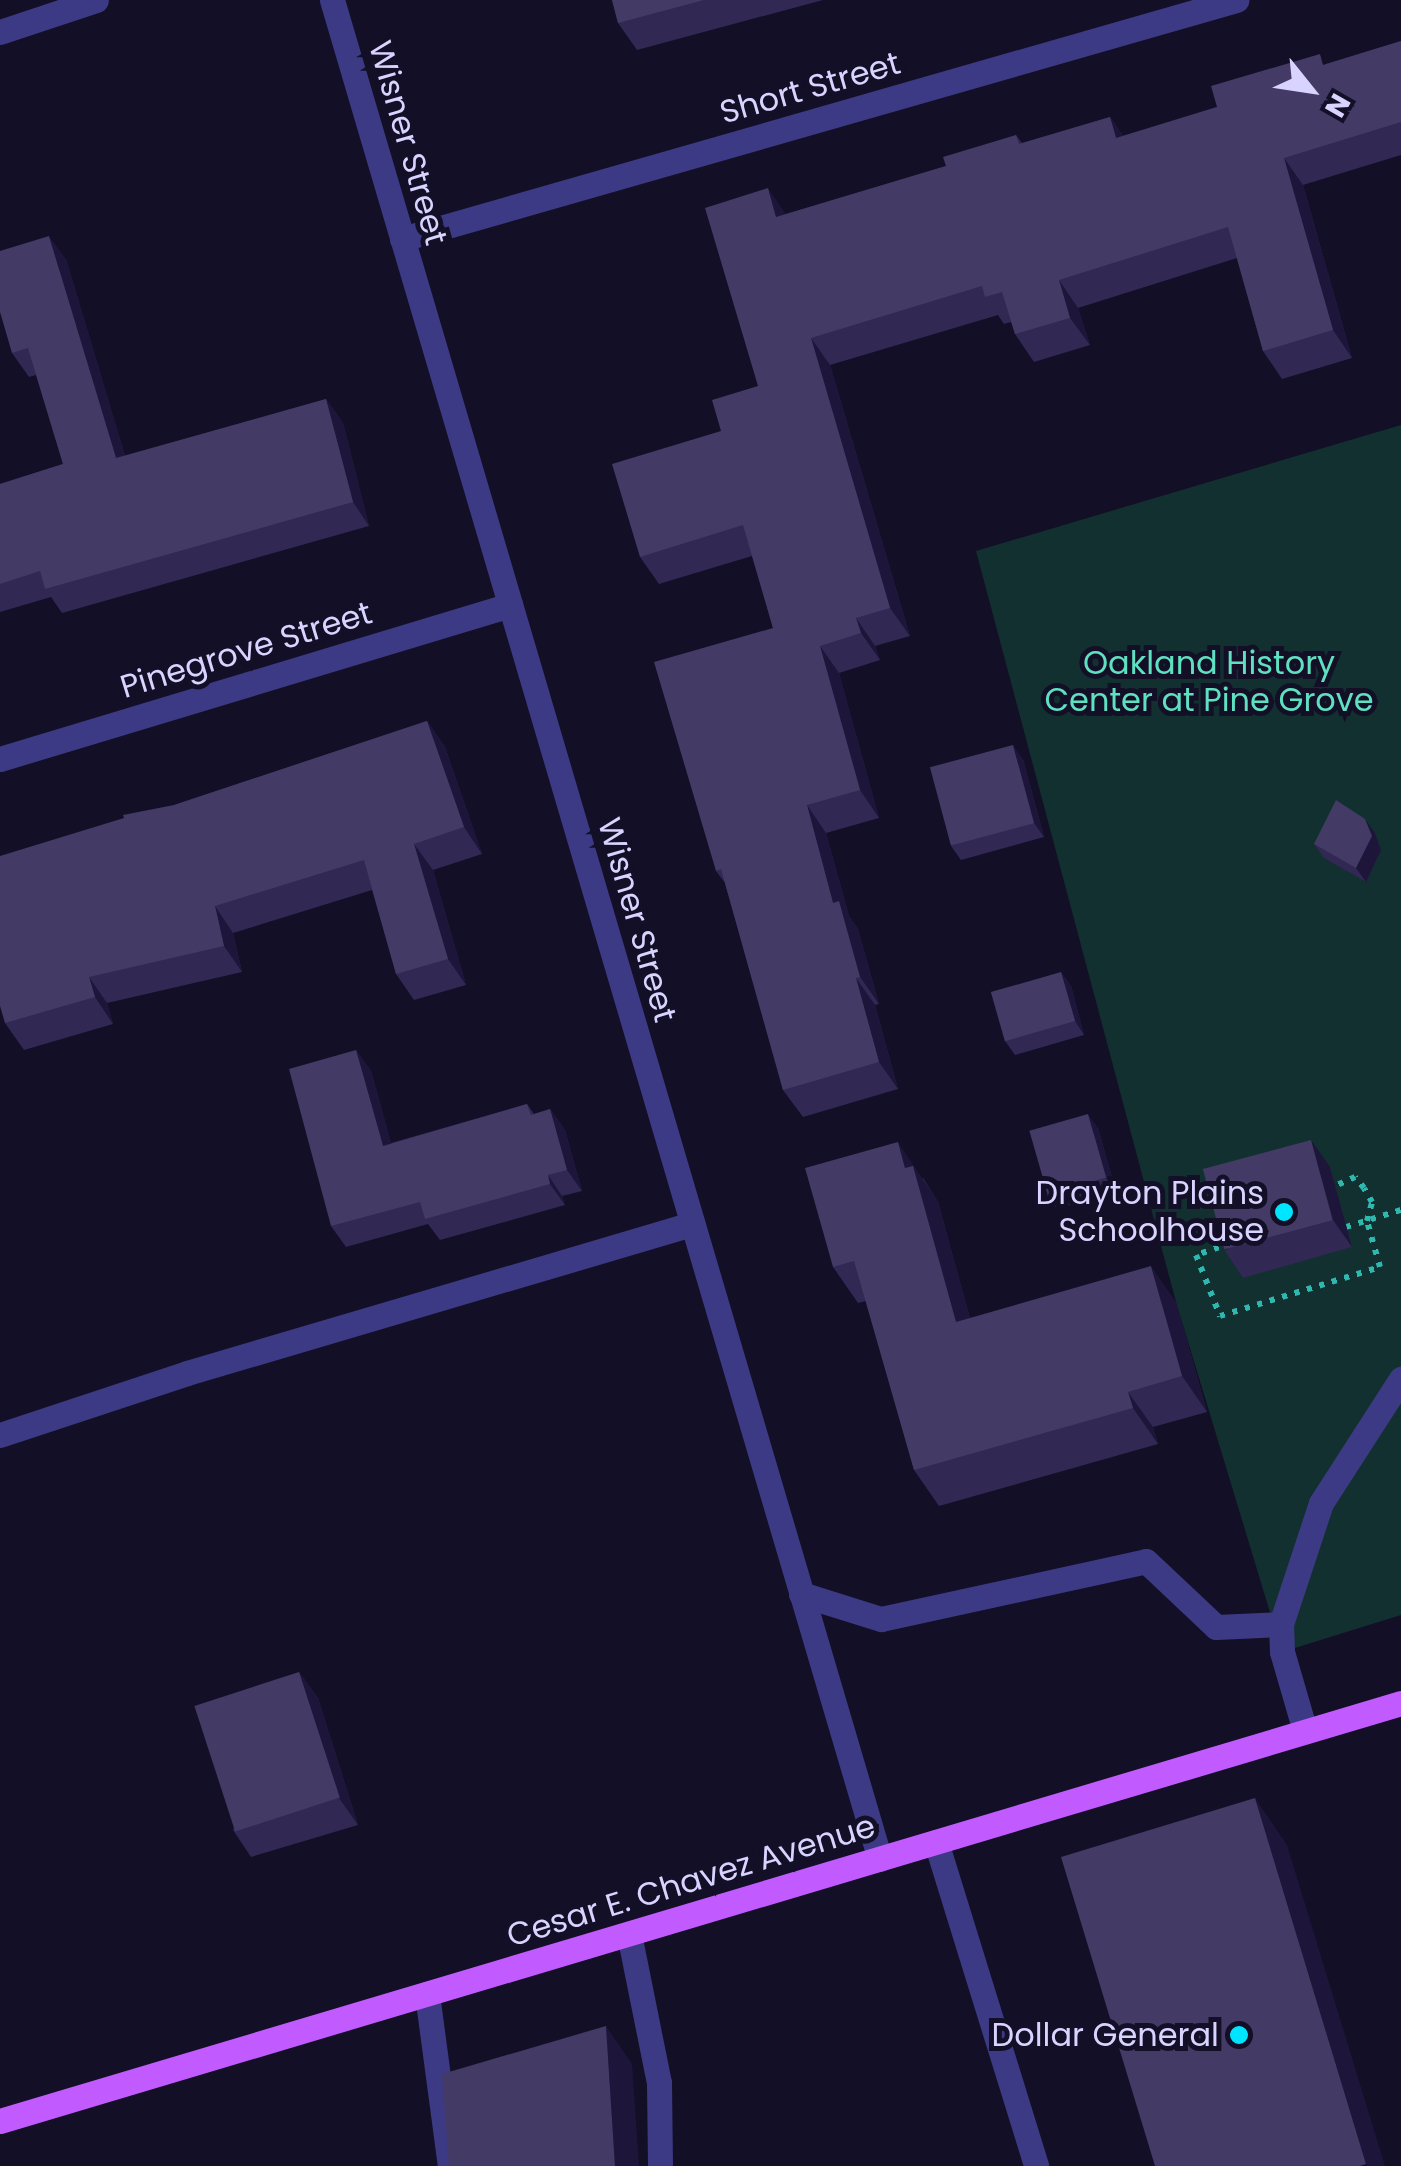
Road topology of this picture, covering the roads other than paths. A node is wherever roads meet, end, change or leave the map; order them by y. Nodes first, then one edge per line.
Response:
1 (96, 0) edge
2 (332, 0) edge
3 (1236, 0) edge
4 (0, 32) edge
5 (402, 238) junction
6 (510, 606) junction
7 (0, 758) edge
8 (692, 1224) junction
9 (1401, 1379) edge
10 (0, 1436) edge
11 (801, 1594) junction
12 (1281, 1624) junction
13 (1401, 1703) edge
14 (1306, 1732) junction
15 (936, 1842) junction
16 (880, 1859) junction
17 (629, 1934) junction
18 (427, 1994) junction
19 (0, 2121) edge
20 (450, 2166) edge
21 (660, 2166) edge
22 (1036, 2166) edge

1 - 4 street
2 - 5 street, Wisner Street
3 - 5 street, Short Street
5 - 6 street, Wisner Street
6 - 7 street, Pinegrove Street
6 - 8 street, Wisner Street
8 - 10 street
8 - 11 street, Wisner Street
9 - 12 street
11 - 12 street
11 - 16 street, Wisner Street
12 - 14 street
13 - 14 main road, Cesar E. Chavez Avenue
14 - 15 main road, Cesar E. Chavez Avenue
15 - 16 main road, Cesar E. Chavez Avenue
15 - 22 street
16 - 17 main road, Cesar E. Chavez Avenue
17 - 18 main road, Cesar E. Chavez Avenue
17 - 21 street
18 - 19 main road, Cesar E. Chavez Avenue
18 - 20 street

